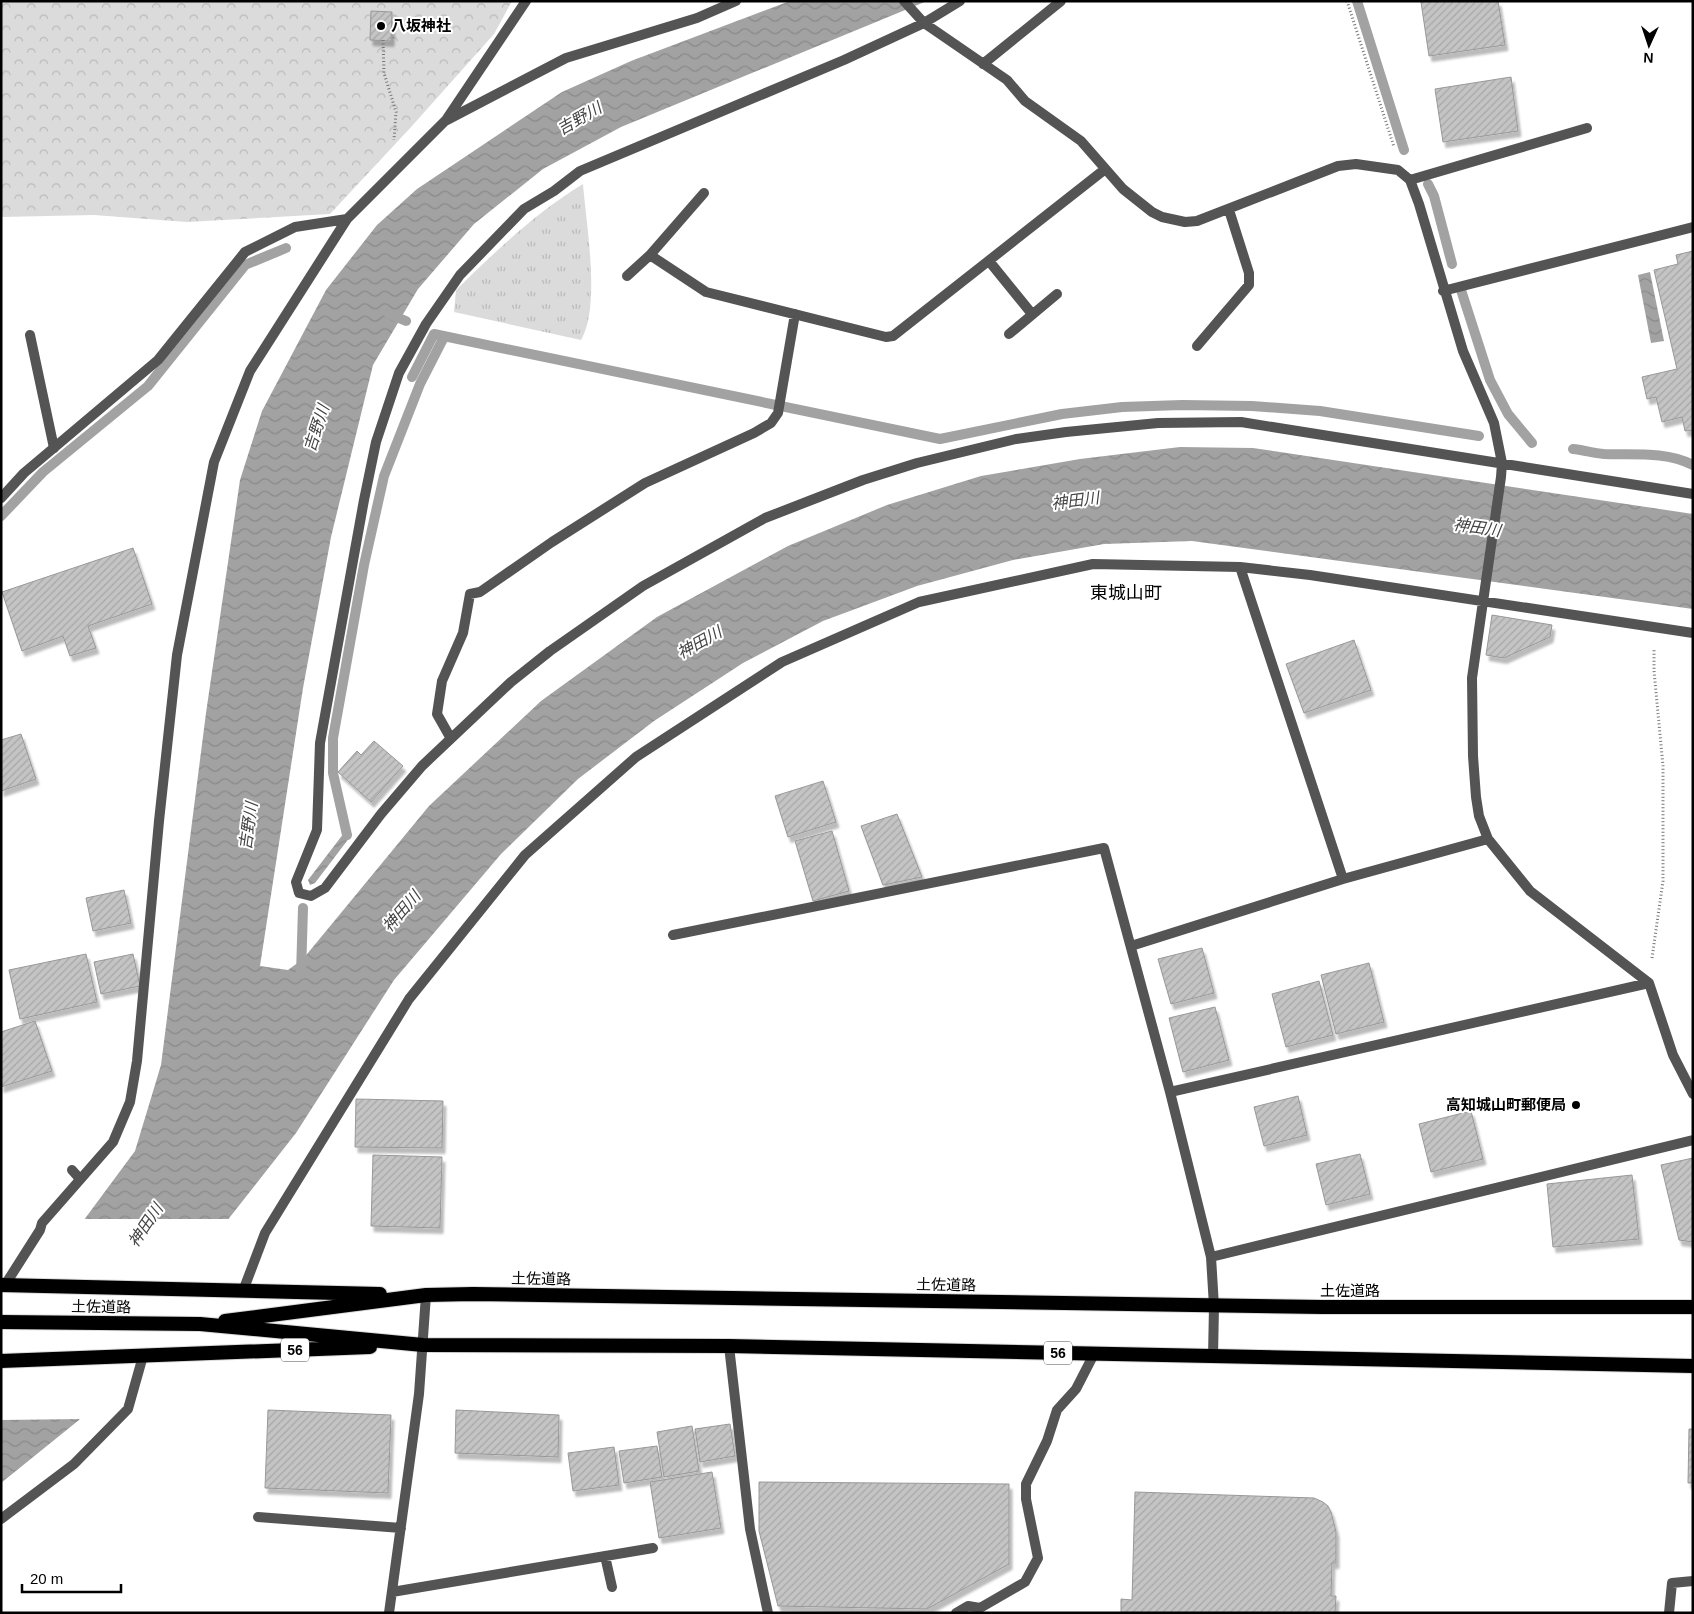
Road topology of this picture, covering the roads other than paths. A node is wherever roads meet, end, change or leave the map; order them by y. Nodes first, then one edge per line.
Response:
1 (526, 1) edge
2 (736, 1) edge
3 (904, 1) edge
4 (960, 1) edge
5 (1061, 1) edge
6 (924, 23) junction
7 (983, 64) junction
8 (446, 120) junction
9 (1587, 128) dead end
10 (1104, 170) junction
11 (1410, 180) junction
12 (704, 193) dead end
13 (1229, 210) junction
14 (347, 219) junction
15 (1693, 227) edge
16 (650, 256) junction
17 (989, 261) junction
18 (628, 276) dead end
19 (1444, 291) junction
20 (1057, 294) dead end
21 (795, 314) junction
22 (1032, 314) junction
23 (1009, 334) dead end
24 (30, 335) dead end
25 (1197, 346) dead end
26 (54, 448) junction
27 (1502, 463) junction
28 (1693, 494) edge
29 (1, 498) edge
30 (1240, 567) junction
31 (1482, 601) junction
32 (1693, 633) edge
33 (450, 737) junction
34 (1488, 839) junction
35 (1342, 880) junction
36 (673, 935) dead end
37 (1132, 946) junction
38 (1649, 983) junction
39 (1170, 1092) junction
40 (1693, 1094) edge
41 (1693, 1140) edge
42 (72, 1170) dead end
43 (80, 1179) junction
44 (1211, 1257) junction
45 (7, 1285) edge
46 (243, 1291) junction
47 (426, 1295) junction
48 (1214, 1306) junction
49 (1693, 1307) edge
50 (1, 1322) edge
51 (200, 1324) junction
52 (423, 1345) junction
53 (729, 1346) junction
54 (1094, 1354) junction
55 (143, 1356) junction
56 (1213, 1357) junction
57 (1, 1361) edge
58 (1693, 1366) edge
59 (258, 1517) dead end
60 (1, 1519) edge
61 (401, 1528) junction
62 (654, 1548) dead end
63 (605, 1556) junction
64 (1693, 1581) edge
65 (612, 1587) dead end
66 (392, 1592) junction
67 (389, 1613) edge
68 (768, 1613) edge
69 (956, 1613) edge
70 (1669, 1613) edge

1 - 8 street
2 - 8 street
3 - 6 street
4 - 6 street
5 - 7 street
6 - 7 street
6 - 33 street
7 - 10 street
8 - 14 street
9 - 11 street
10 - 13 street
10 - 17 street
11 - 13 street
11 - 19 street
12 - 16 street
13 - 25 street
14 - 26 street
14 - 43 street
15 - 19 street
16 - 18 street
16 - 21 street
17 - 21 street
17 - 22 street
19 - 27 street
20 - 22 street
21 - 33 street
22 - 23 street
24 - 26 street
26 - 29 street
27 - 28 street
27 - 31 street
27 - 33 street
30 - 31 street
30 - 35 street
30 - 46 street
31 - 32 street
31 - 34 street
34 - 35 street
34 - 38 street
35 - 37 street
36 - 37 street
37 - 39 street
38 - 39 street
38 - 40 street
39 - 44 street
41 - 44 street
42 - 43 street
43 - 45 street
44 - 48 street
45 - 46 highway, 56
46 - 47 highway, 56
47 - 48 highway, 土佐道路 / 56
47 - 51 highway, 土佐道路 / 56
47 - 52 street
48 - 49 highway, 土佐道路 / 56
48 - 56 street
50 - 51 highway, 土佐道路 / 56
51 - 52 highway, 土佐道路 / 56
52 - 53 highway, 土佐道路 / 56
52 - 55 highway, 56
52 - 61 street
53 - 54 highway, 土佐道路 / 56
53 - 68 street
54 - 56 highway, 土佐道路 / 56
54 - 69 street
55 - 57 highway, 56
55 - 60 street
56 - 58 highway, 土佐道路 / 56
59 - 61 street
61 - 66 street
62 - 63 street
63 - 65 street
63 - 66 street
64 - 70 street
66 - 67 street

